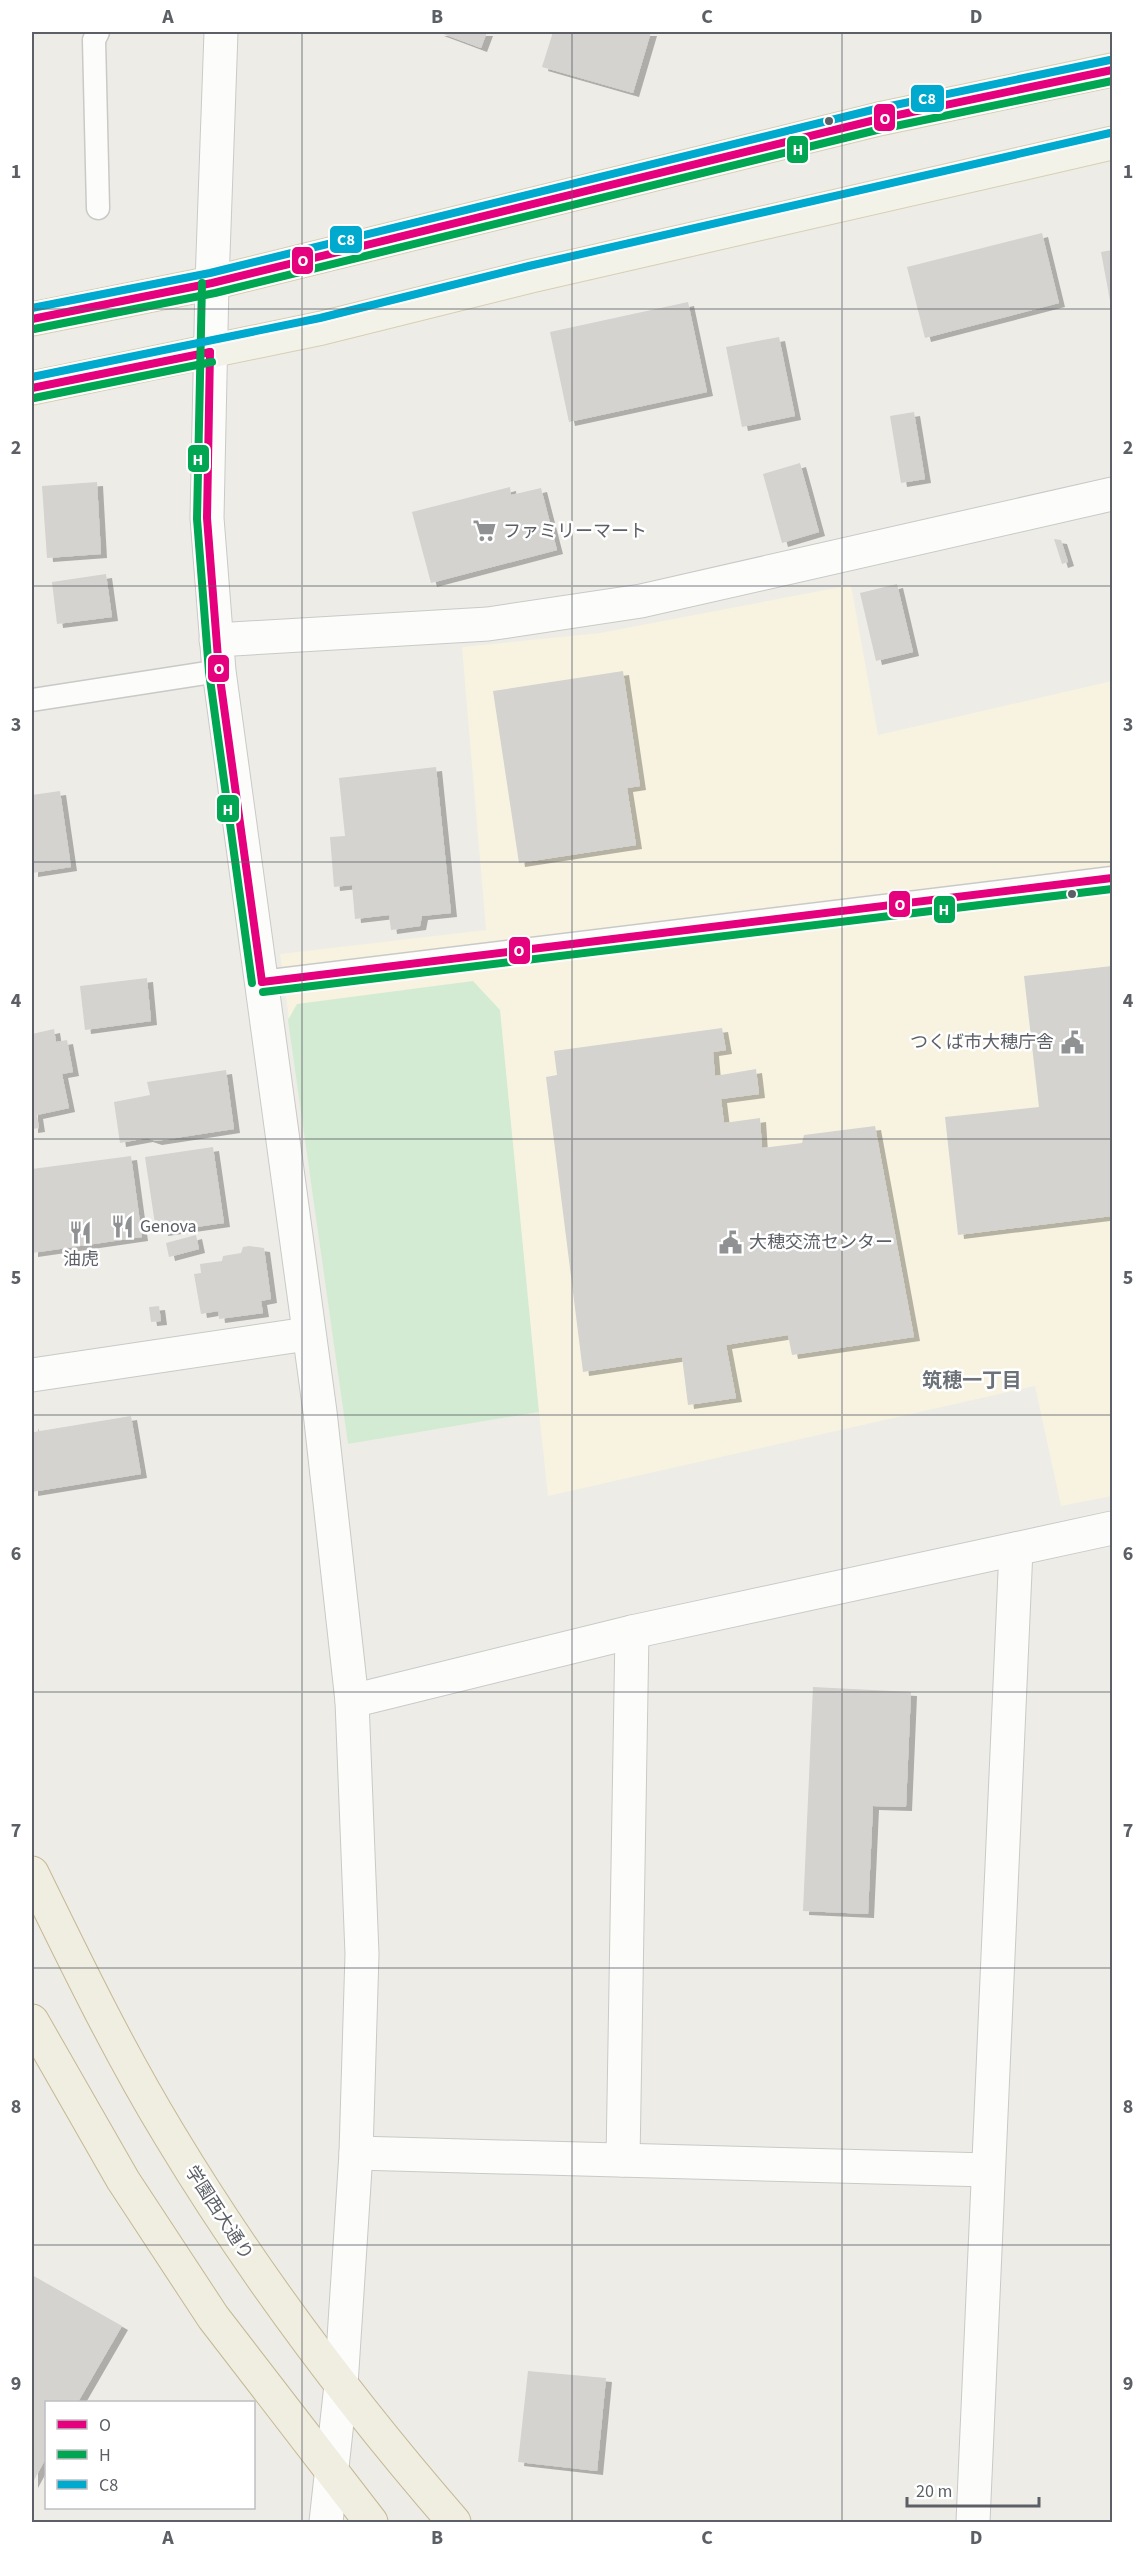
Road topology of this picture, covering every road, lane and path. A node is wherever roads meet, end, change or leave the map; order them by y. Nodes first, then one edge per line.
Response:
1 (98, 32) edge
2 (221, 32) edge
3 (1113, 70) edge
4 (1113, 142) edge
5 (98, 208) dead end
6 (212, 283) junction
7 (32, 319) edge
8 (210, 352) junction
9 (32, 388) edge
10 (1113, 494) edge
11 (218, 656) junction
12 (32, 700) edge
13 (1113, 878) edge
14 (262, 982) junction
15 (308, 1334) junction
16 (32, 1375) edge
17 (1113, 1528) edge
18 (1016, 1549) junction
19 (632, 1632) junction
20 (352, 1701) junction
21 (32, 1873) edge
22 (32, 2021) edge
23 (356, 2152) junction
24 (623, 2160) junction
25 (988, 2170) junction
26 (341, 2385) junction
27 (333, 2474) junction
28 (326, 2523) edge
29 (371, 2523) edge
30 (454, 2523) edge
31 (973, 2523) edge

1 - 5 lane
2 - 6 street
3 - 6 main road
4 - 8 main road
6 - 7 main road
6 - 8 street
8 - 9 main road
8 - 11 street
10 - 11 street
11 - 12 lane
11 - 14 street
13 - 14 lane
14 - 15 street
15 - 16 street
15 - 20 street
17 - 18 street
18 - 19 street
18 - 25 street
19 - 20 street
19 - 24 street
20 - 23 street
21 - 26 highway, 学園西大通り
22 - 27 highway
23 - 24 street
23 - 26 street
24 - 25 street
25 - 31 street
26 - 27 street
26 - 30 highway, 学園西大通り
27 - 28 street
27 - 29 highway

